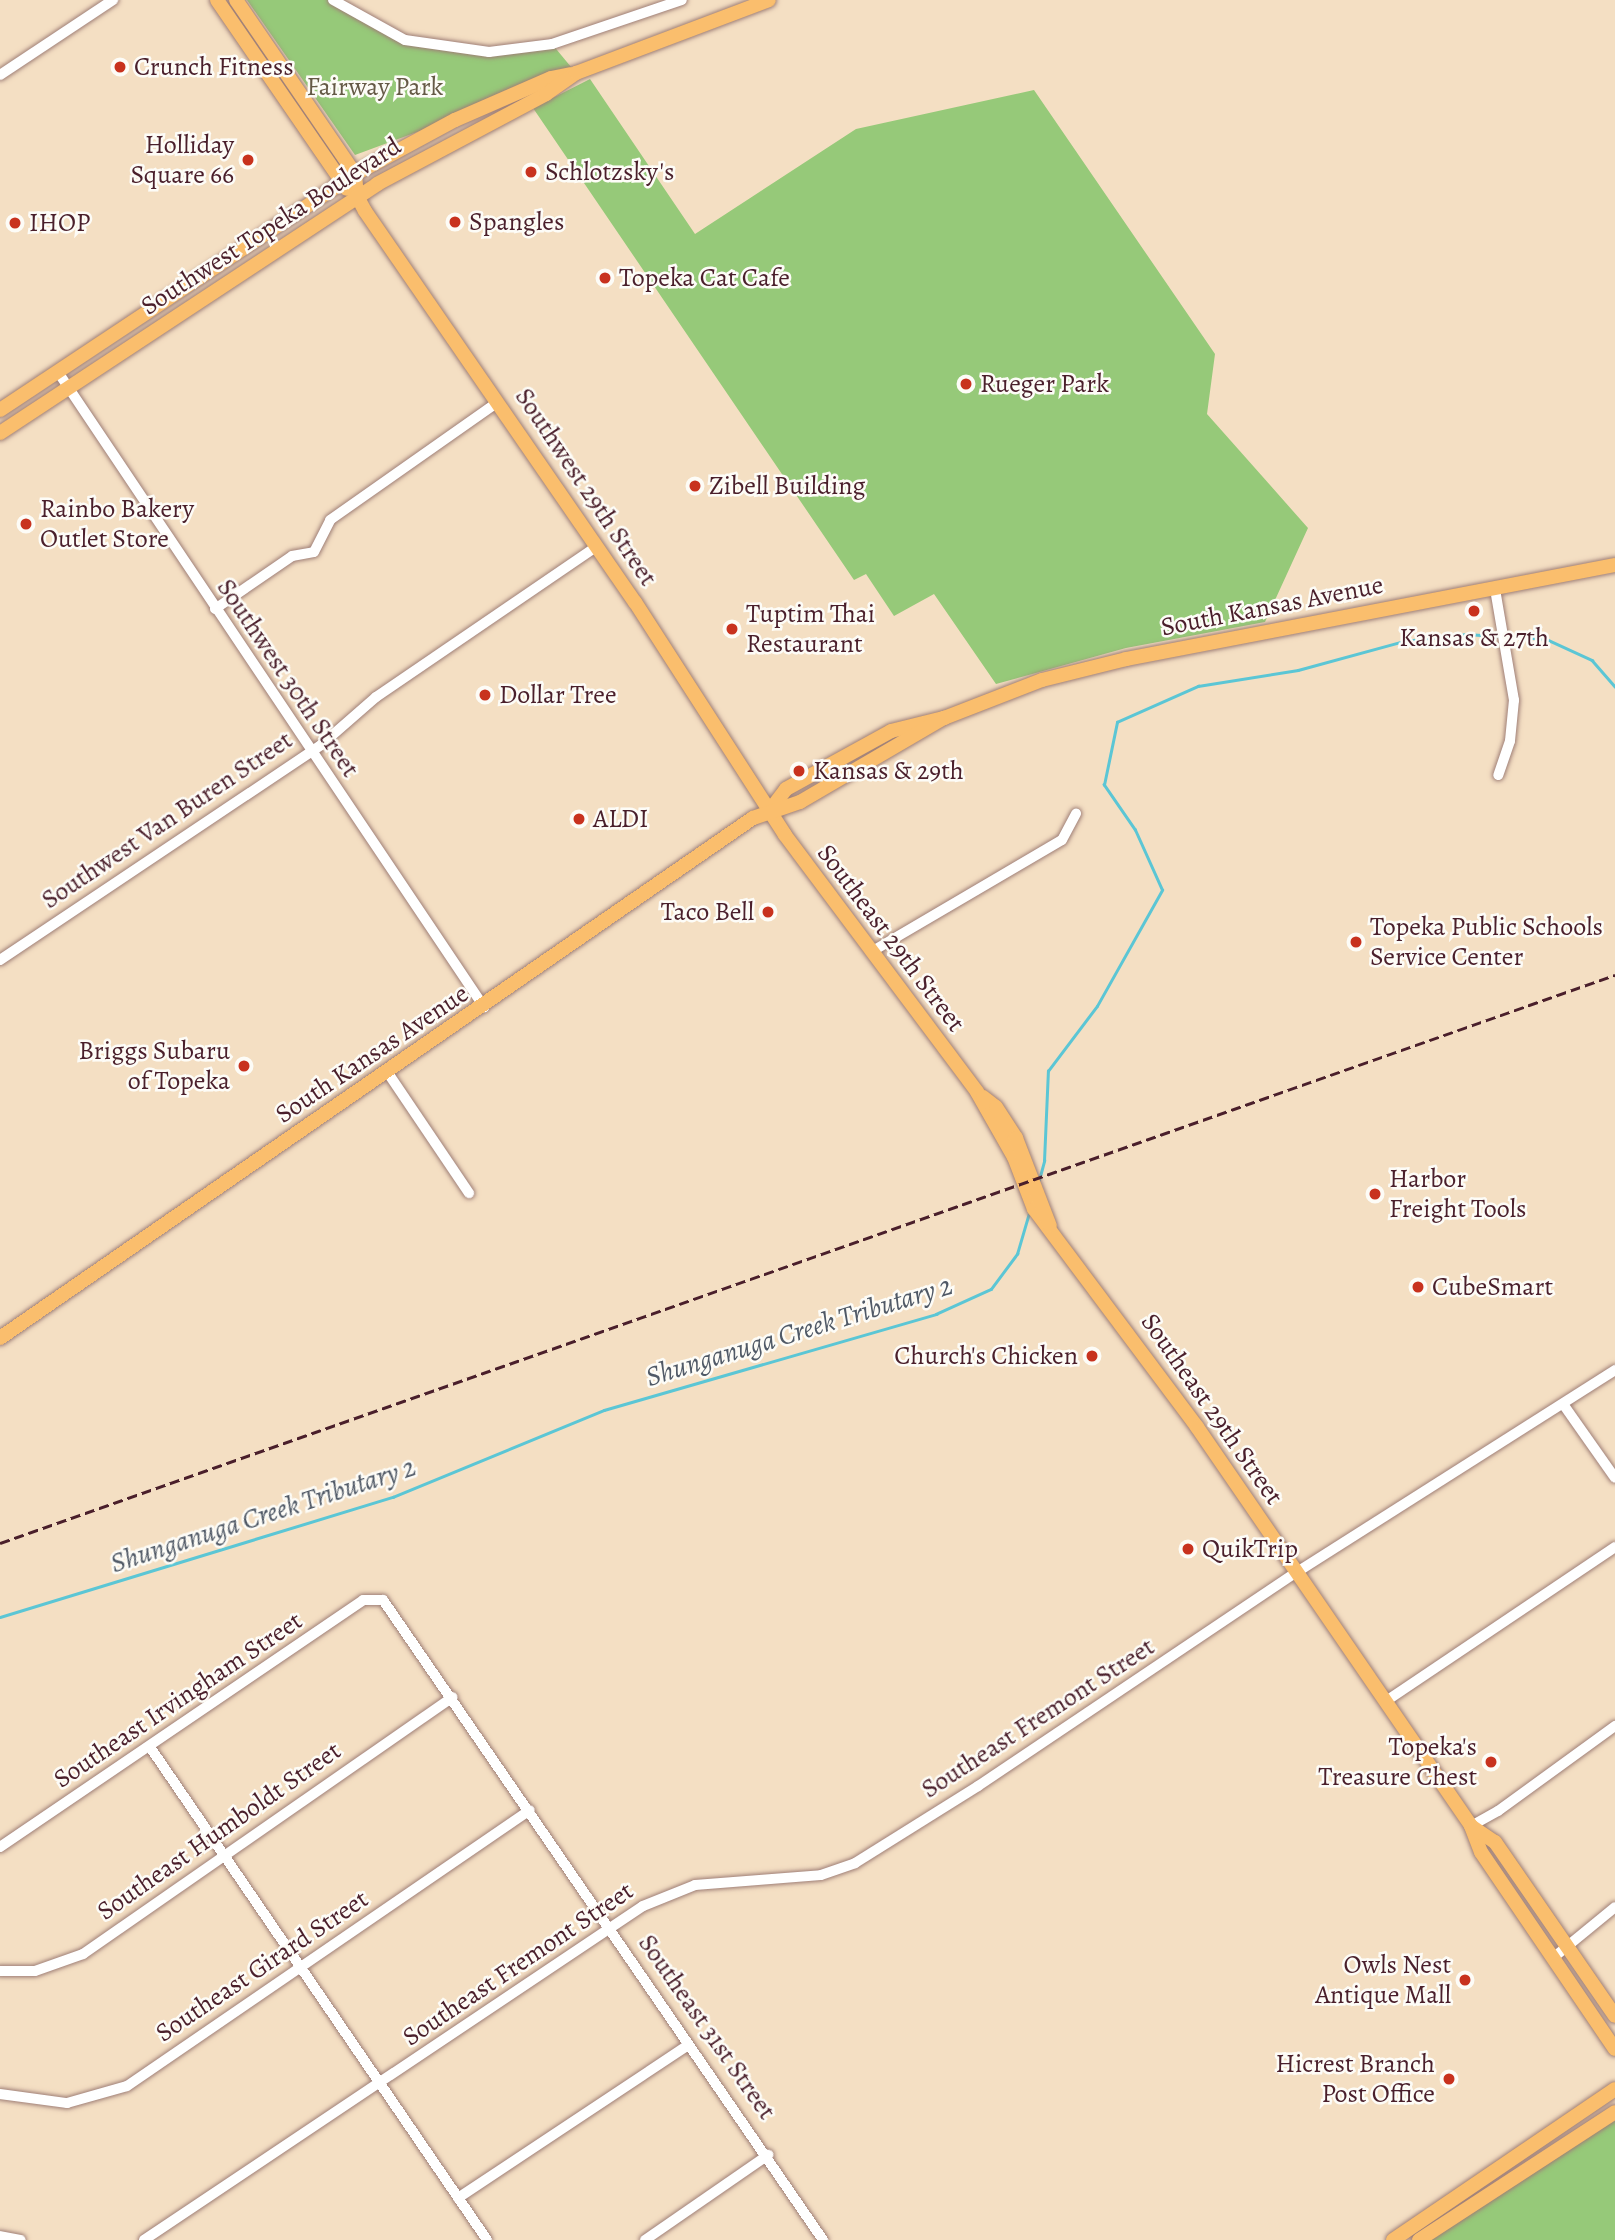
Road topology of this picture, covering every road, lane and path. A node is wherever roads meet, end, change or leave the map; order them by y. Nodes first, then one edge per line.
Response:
1 (113, 0) edge
2 (217, 0) edge
3 (236, 0) edge
4 (333, 0) edge
5 (682, 0) edge
6 (769, 0) edge
7 (576, 73) junction
8 (0, 75) edge
9 (355, 174) junction
10 (339, 183) junction
11 (357, 196) junction
12 (58, 372) junction
13 (68, 388) junction
14 (498, 402) junction
15 (0, 410) edge
16 (0, 433) edge
17 (597, 546) junction
18 (1615, 565) edge
19 (1495, 589) junction
20 (215, 609) junction
21 (310, 752) junction
22 (1498, 775) dead end
23 (771, 809) junction
24 (1076, 814) dead end
25 (871, 951) junction
26 (0, 960) edge
27 (484, 1007) junction
28 (387, 1073) junction
29 (469, 1193) dead end
30 (0, 1338) edge
31 (1615, 1370) edge
32 (1563, 1404) junction
33 (1615, 1478) edge
34 (1615, 1547) edge
35 (1297, 1572) junction
36 (383, 1600) joint
37 (453, 1697) junction
38 (1386, 1702) junction
39 (1615, 1726) edge
40 (150, 1747) junction
41 (530, 1810) junction
42 (1471, 1826) junction
43 (0, 1847) edge
44 (224, 1856) junction
45 (1615, 1907) edge
46 (610, 1926) junction
47 (1568, 1948) junction
48 (1553, 1958) junction
49 (300, 1968) junction
50 (0, 1971) edge
51 (1615, 2016) edge
52 (688, 2045) junction
53 (1615, 2049) edge
54 (380, 2083) junction
55 (1615, 2089) edge
56 (0, 2094) edge
57 (1615, 2112) edge
58 (768, 2155) junction
59 (458, 2198) junction
60 (0, 2235) edge
61 (20, 2240) edge
62 (144, 2240) edge
63 (487, 2240) edge
64 (645, 2240) edge
65 (823, 2240) edge
66 (1393, 2240) edge
67 (1419, 2240) edge

1 - 8 street
2 - 10 main road, Southwest 29th Street
3 - 9 main road, Southwest 29th Street
4 - 5 street
6 - 7 main road, Southwest Topeka Boulevard
7 - 9 main road, Southwest Topeka Boulevard
7 - 11 main road, Southwest Topeka Boulevard
9 - 10 main road, Southwest Topeka Boulevard
9 - 11 main road, Southwest 29th Street
10 - 11 main road, Southwest 29th Street
10 - 12 main road, Southwest Topeka Boulevard
11 - 13 main road, Southwest Topeka Boulevard
11 - 14 main road, Southwest 29th Street
12 - 13 street, Southwest 30th Street
12 - 15 main road, Southwest Topeka Boulevard
13 - 16 main road, Southwest Topeka Boulevard
13 - 20 street, Southwest 30th Street
14 - 17 main road, Southwest 29th Street
14 - 20 street
17 - 21 street, Southwest Van Buren Street
17 - 23 main road, Southwest 29th Street
18 - 19 main road, South Kansas Avenue
19 - 22 street
19 - 23 main road, South Kansas Avenue
20 - 21 street, Southwest 30th Street
21 - 26 street, Southwest Van Buren Street
21 - 27 street, Southwest 30th Street
23 - 25 main road, Southeast 29th Street
23 - 27 main road, South Kansas Avenue
24 - 25 street
25 - 35 main road, Southeast 29th Street
27 - 28 main road, South Kansas Avenue
28 - 29 street
28 - 30 main road, South Kansas Avenue
31 - 32 street, Southeast Fremont Street
32 - 33 street
32 - 35 street, Southeast Fremont Street
34 - 38 street
35 - 38 main road, Southeast 29th Street
35 - 46 street, Southeast Fremont Street
36 - 37 street, Southeast 31st Street
36 - 40 street, Southeast Irvingham Street
37 - 41 street, Southeast 31st Street
37 - 44 street, Southeast Humboldt Street
38 - 42 main road, Southeast 29th Street
39 - 42 street
40 - 43 street, Southeast Irvingham Street
40 - 44 street
41 - 46 street, Southeast 31st Street
41 - 49 street, Southeast Girard Street
42 - 47 main road, Southeast 29th Street
42 - 48 main road, Southeast 29th Street
44 - 49 street
44 - 50 street, Southeast Humboldt Street
45 - 47 street
46 - 52 street, Southeast 31st Street
46 - 54 street, Southeast Fremont Street
47 - 48 street
47 - 51 main road, Southeast 29th Street
48 - 53 main road, Southeast 29th Street
49 - 54 street
49 - 56 street, Southeast Girard Street
52 - 58 street, Southeast 31st Street
52 - 59 street
54 - 59 street
54 - 62 street, Southeast Fremont Street
55 - 66 main road
57 - 67 main road
58 - 64 street
58 - 65 street, Southeast 31st Street
59 - 63 street
60 - 61 street

